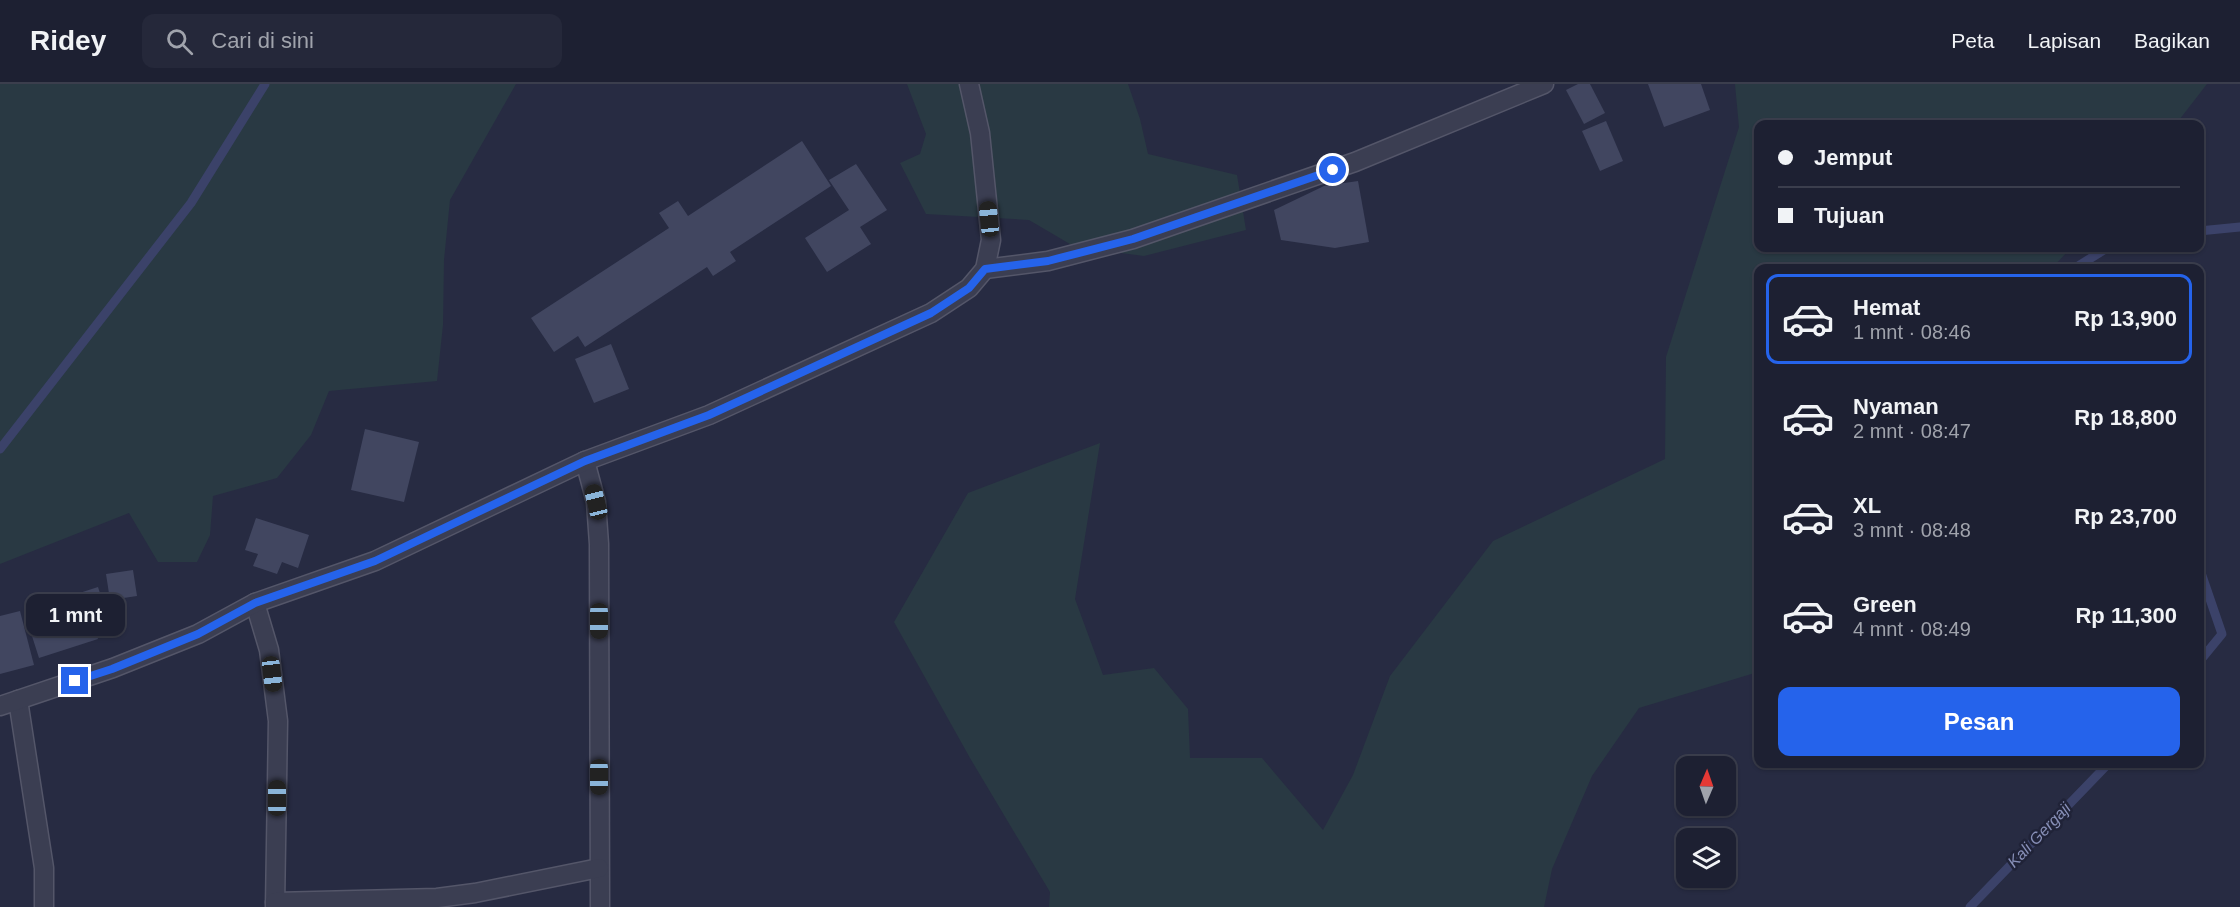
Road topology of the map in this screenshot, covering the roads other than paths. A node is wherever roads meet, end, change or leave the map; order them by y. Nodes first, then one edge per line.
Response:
1 (969, 84) edge
2 (1544, 84) edge
3 (985, 269) junction
4 (585, 461) junction
5 (255, 603) junction
6 (18, 700) junction
7 (0, 706) edge
8 (599, 868) junction
9 (275, 905) edge
10 (44, 907) edge
11 (600, 907) edge

1 - 3 street
2 - 3 street
3 - 4 street
4 - 5 street
4 - 8 street
5 - 6 street
5 - 9 street
6 - 7 street
6 - 10 street
8 - 9 street
8 - 11 street

